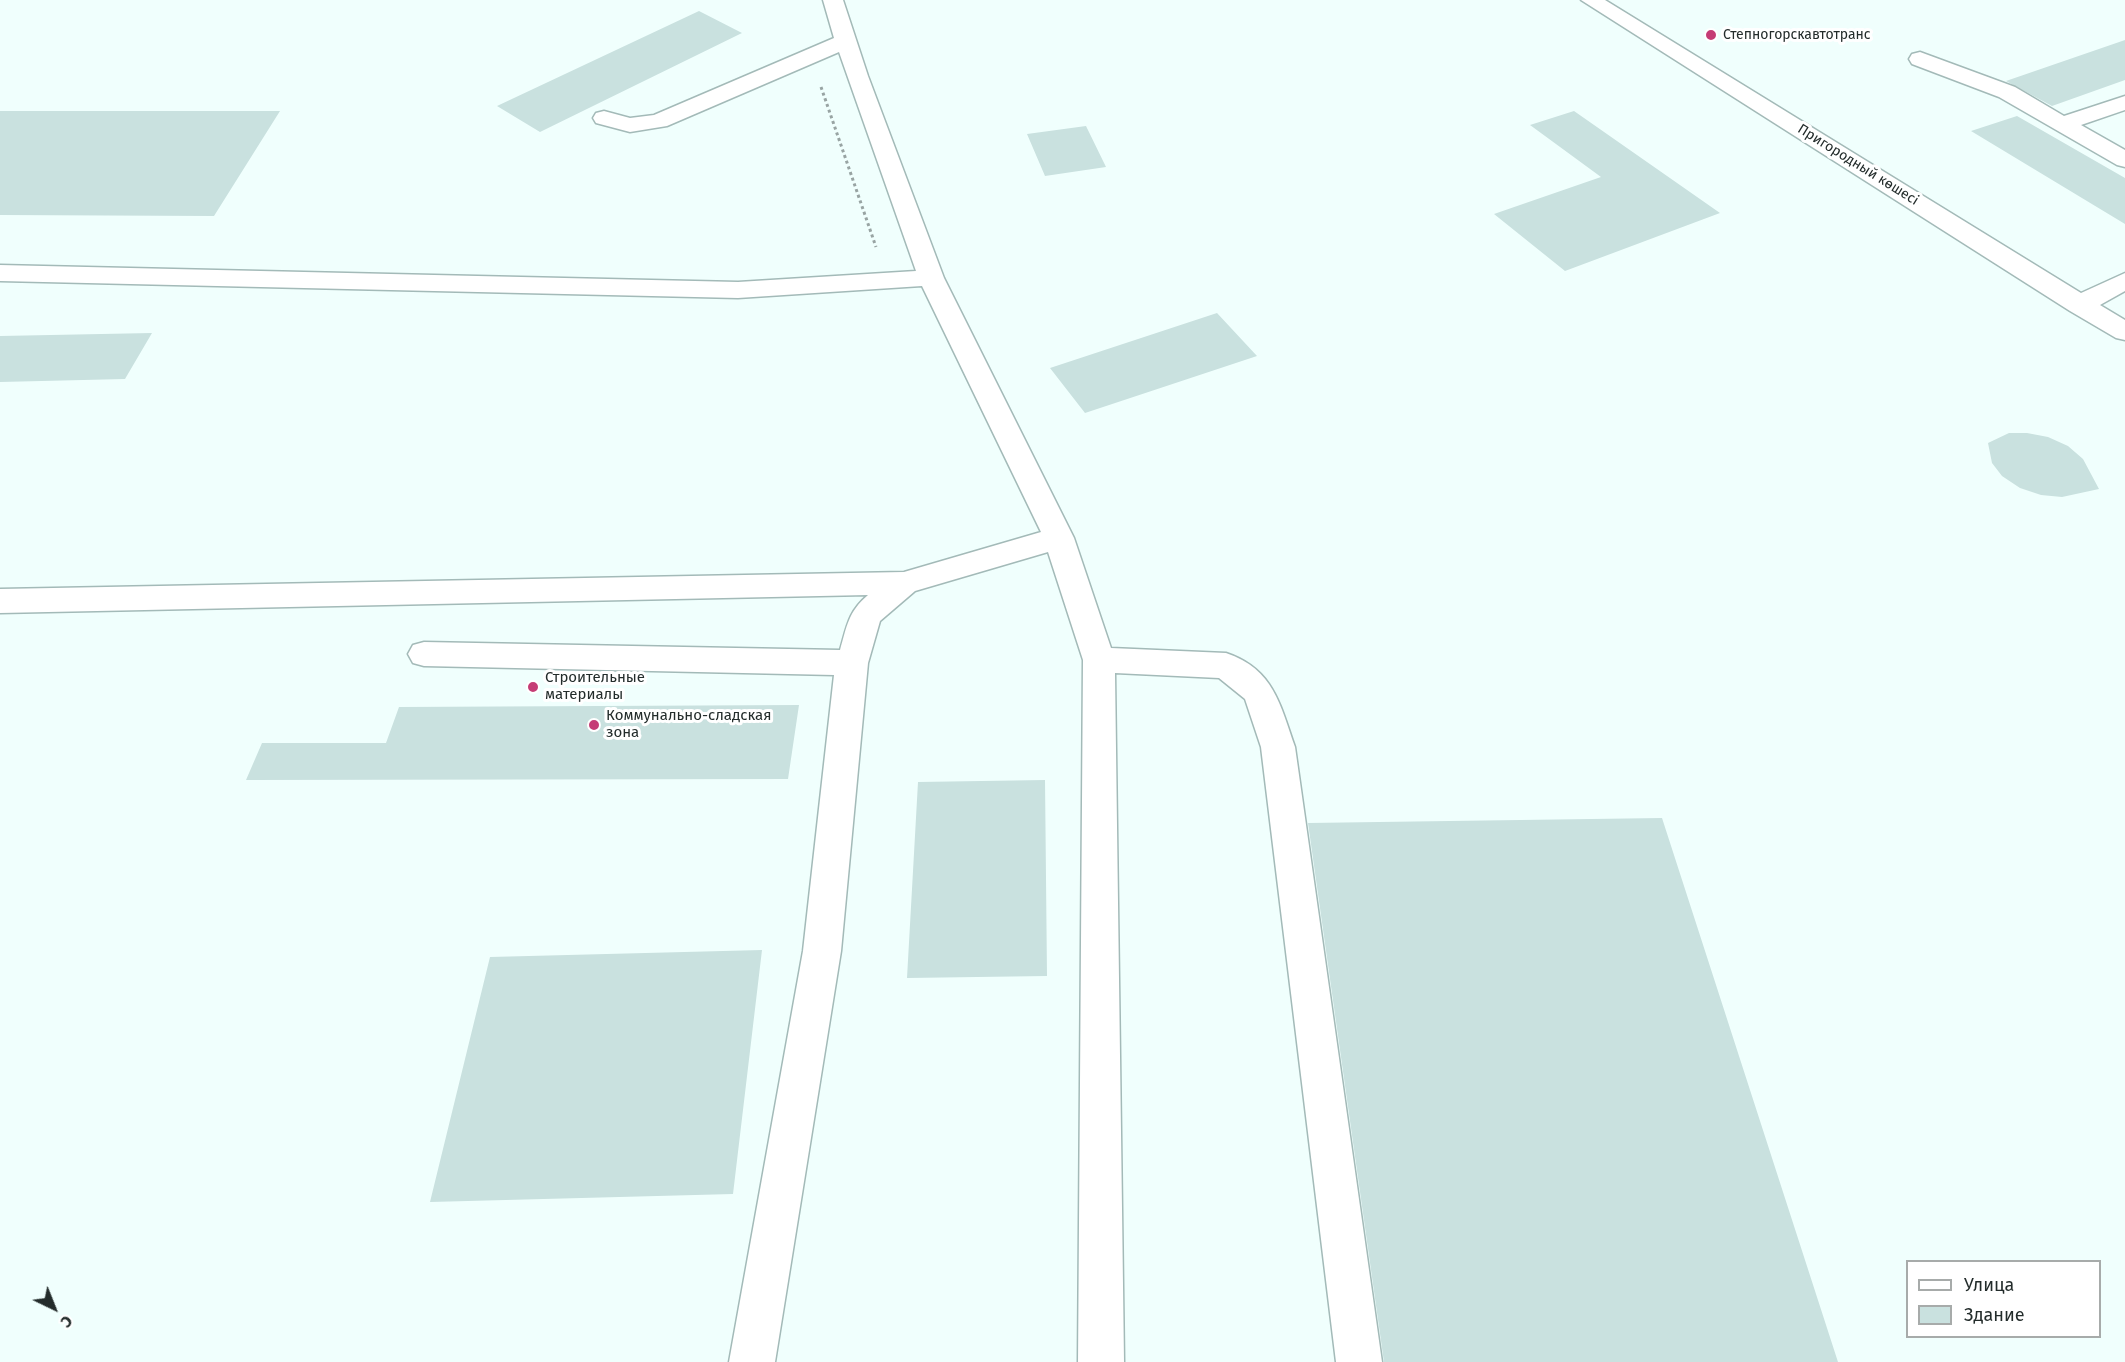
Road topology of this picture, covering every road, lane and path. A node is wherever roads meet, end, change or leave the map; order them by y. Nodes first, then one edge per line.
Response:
1 (833, 0) edge
2 (1591, 0) edge
3 (846, 41) junction
4 (808, 57) junction
5 (1920, 59) dead end
6 (2125, 103) edge
7 (603, 118) dead end
8 (2062, 124) junction
9 (2125, 160) edge
10 (0, 273) edge
11 (932, 278) junction
12 (2125, 281) edge
13 (891, 282) junction
14 (2079, 304) junction
15 (2125, 332) edge
16 (1059, 538) junction
17 (904, 584) junction
18 (0, 601) edge
19 (424, 654) dead end
20 (1099, 660) junction
21 (852, 663) junction
22 (752, 1362) edge
23 (1101, 1362) edge
24 (1359, 1362) edge

1 - 3 street
2 - 14 street, Пригородный көшесі
3 - 4 street
3 - 11 street
4 - 7 street
4 - 13 path
5 - 8 street
6 - 8 street
8 - 9 street
10 - 13 street
11 - 13 street
11 - 16 street
12 - 14 street
14 - 15 street, Пригородный көшесі
16 - 17 street
16 - 20 street
17 - 18 street
17 - 21 street
19 - 21 street
20 - 23 street
20 - 24 street
21 - 22 street

